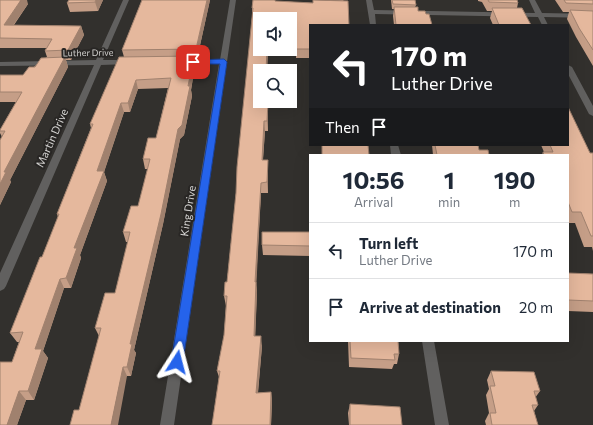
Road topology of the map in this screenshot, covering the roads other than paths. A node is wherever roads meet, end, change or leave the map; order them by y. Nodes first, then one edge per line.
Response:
1 (126, 0) edge
2 (233, 0) edge
3 (369, 0) edge
4 (532, 0) edge
5 (371, 12) junction
6 (540, 15) junction
7 (593, 16) edge
8 (373, 24) edge
9 (545, 24) edge
10 (99, 62) junction
11 (138, 62) edge
12 (177, 62) edge
13 (224, 62) junction
14 (0, 64) edge
15 (569, 69) edge
16 (593, 114) edge
17 (0, 286) edge
18 (428, 342) edge
19 (167, 425) edge
20 (442, 425) edge

1 - 10 street, Martin Drive
2 - 13 street, King Drive
3 - 5 street
4 - 6 street
5 - 6 street
5 - 8 street
6 - 7 street
6 - 9 street
10 - 11 street, Luther Drive
10 - 14 street, Luther Drive
10 - 17 street, Martin Drive
12 - 13 street
13 - 19 street, King Drive
15 - 16 street
18 - 20 street

